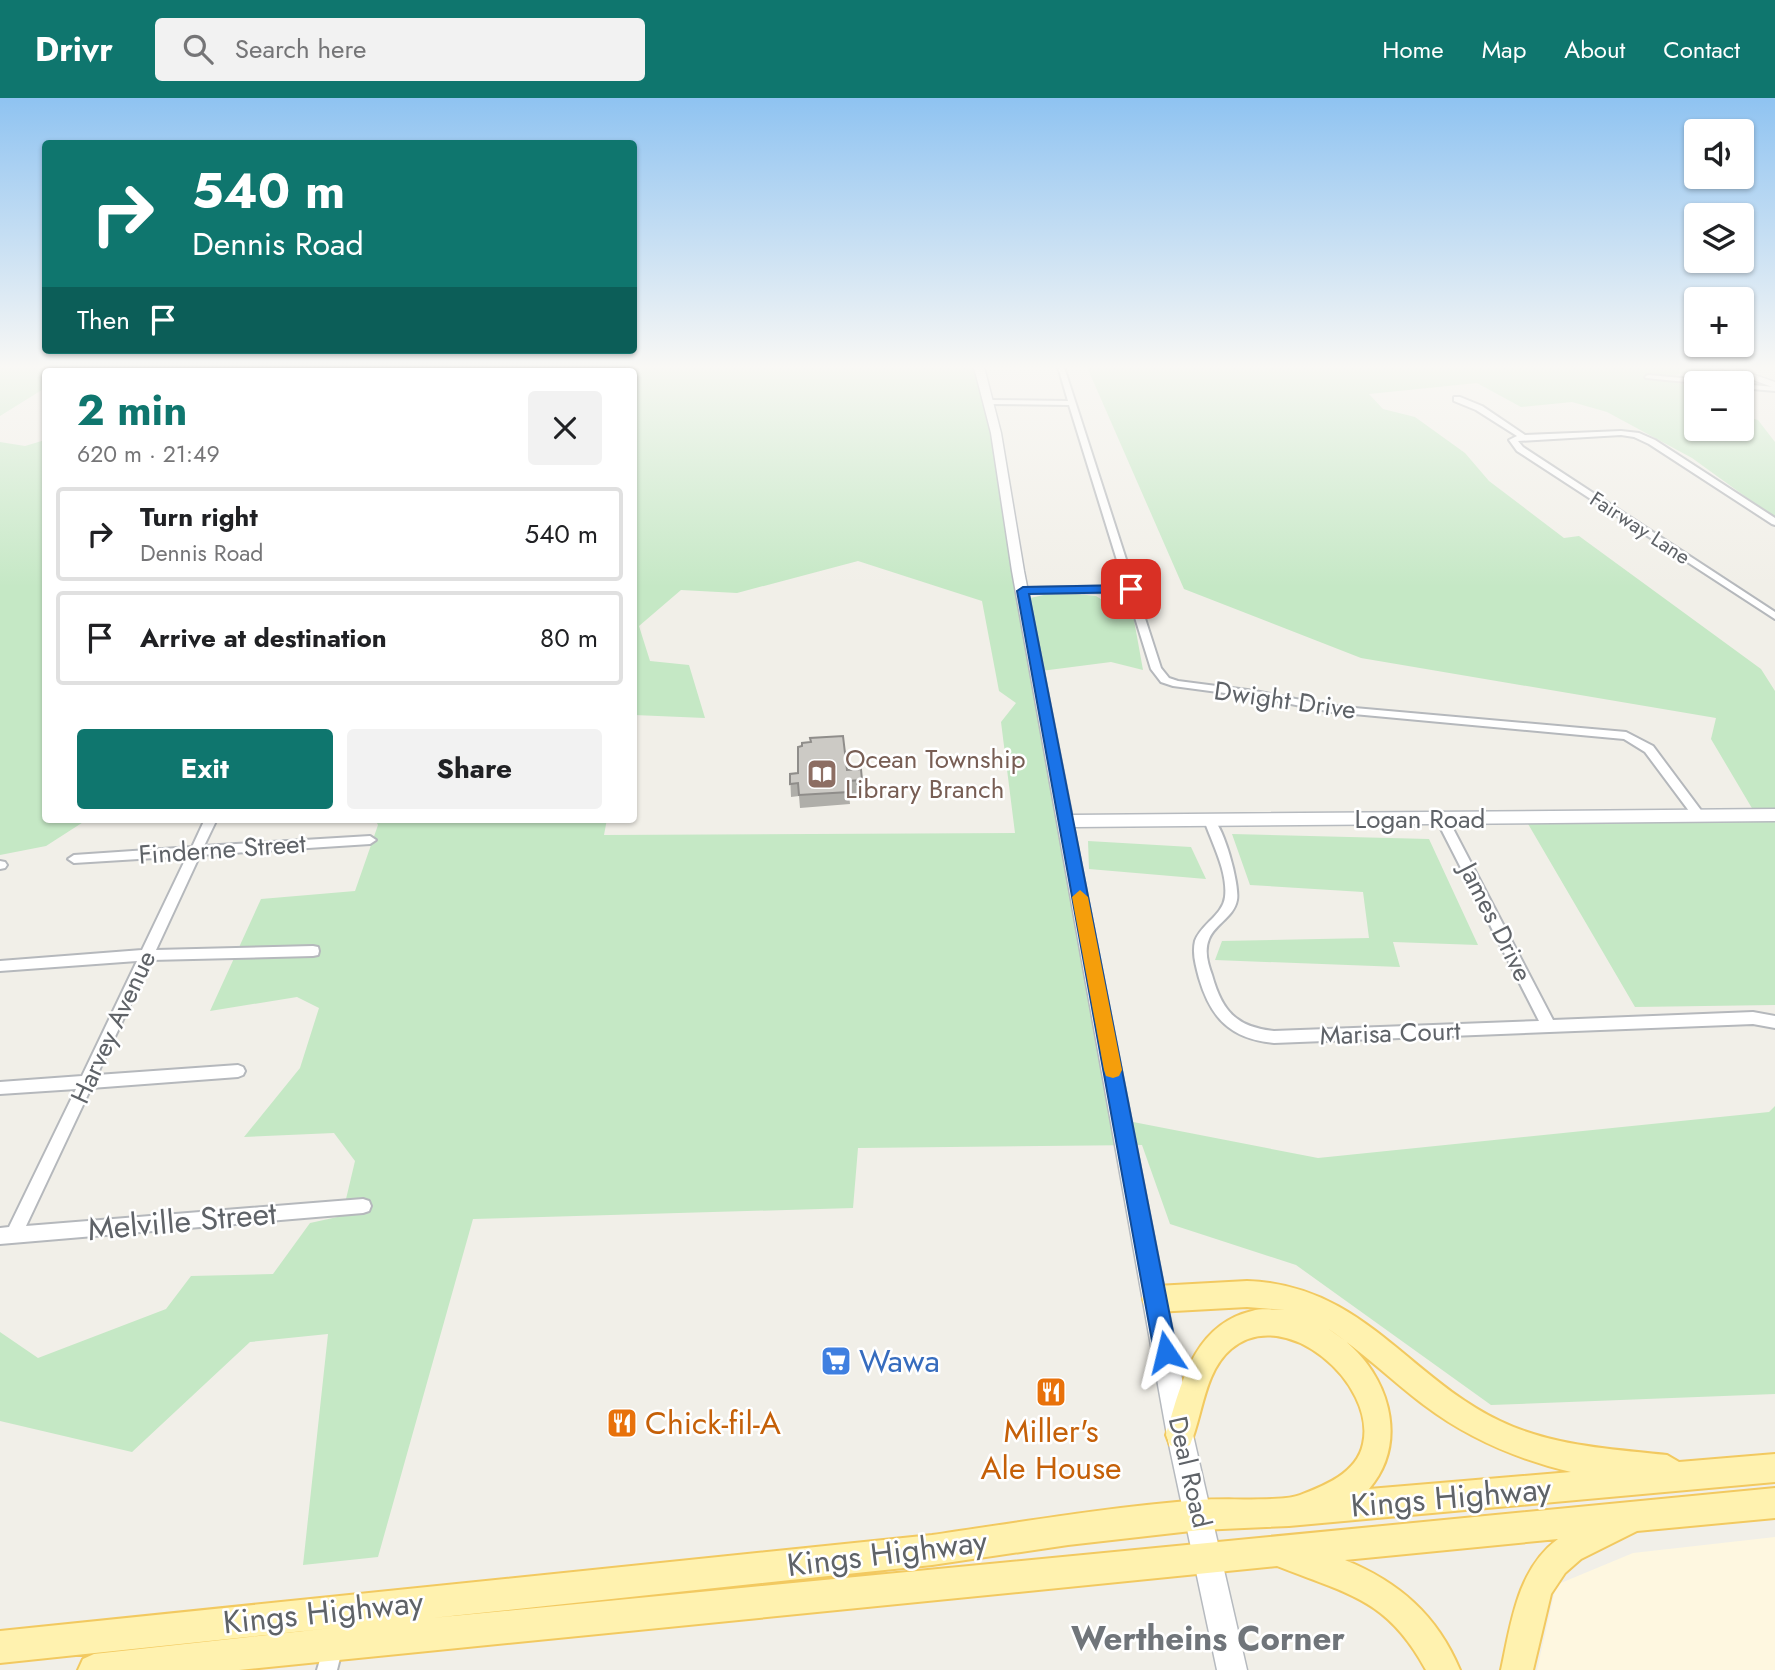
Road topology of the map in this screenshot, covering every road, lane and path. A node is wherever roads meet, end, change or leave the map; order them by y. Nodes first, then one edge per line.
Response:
1 (996, 440) edge
2 (1085, 440) edge
3 (1513, 440) edge
4 (1647, 440) edge
5 (1775, 522) edge
6 (1131, 589) junction
7 (1023, 591) junction
8 (1773, 613) edge
9 (1775, 815) edge
10 (1699, 816) junction
11 (1442, 819) junction
12 (1210, 820) junction
13 (1066, 821) junction
14 (209, 823) edge
15 (370, 840) dead end
16 (197, 851) junction
17 (74, 859) dead end
18 (313, 951) dead end
19 (147, 955) junction
20 (0, 966) edge
21 (1775, 1022) edge
22 (1549, 1026) junction
23 (238, 1071) dead end
24 (88, 1080) junction
25 (0, 1088) edge
26 (363, 1206) dead end
27 (7, 1235) edge
28 (1156, 1299) junction
29 (1180, 1435) junction
30 (1775, 1468) edge
31 (1721, 1473) junction
32 (1775, 1503) edge
33 (1289, 1511) junction
34 (1640, 1514) junction
35 (1200, 1515) junction
36 (1273, 1550) junction
37 (1209, 1559) junction
38 (0, 1647) edge
39 (330, 1658) edge
40 (94, 1670) edge
41 (1233, 1670) edge
42 (1444, 1670) edge
43 (1517, 1670) edge

1 - 7 street, Deal Road
2 - 6 street, Dwight Drive
3 - 8 street, Fairway Lane
4 - 5 street
6 - 7 street
6 - 10 street, Dwight Drive
7 - 13 street, Deal Road
9 - 10 street, Logan Road
10 - 11 street, Logan Road
11 - 12 street, Logan Road
11 - 22 street, James Drive
12 - 13 street, Logan Road
12 - 22 street, Marisa Court
13 - 28 street, Deal Road
14 - 16 street, Harvey Avenue
15 - 16 street, Finderne Street
16 - 17 street, Finderne Street
16 - 19 street, Harvey Avenue
18 - 19 street
19 - 20 street
19 - 24 street, Harvey Avenue
21 - 22 street, Marisa Court
23 - 24 street
24 - 25 street
24 - 27 street, Harvey Avenue
26 - 27 street, Melville Street
28 - 29 street, Deal Road
28 - 31 main road
29 - 33 main road
29 - 35 street, Deal Road
30 - 31 main road, Kings Highway
31 - 33 main road, Kings Highway
32 - 34 main road, Kings Highway
33 - 35 main road, Kings Highway
34 - 36 main road, Kings Highway
34 - 43 main road
35 - 37 street, Deal Road
35 - 38 main road, Kings Highway
36 - 37 main road, Kings Highway
36 - 42 main road
37 - 39 main road, Kings Highway
37 - 41 street, Deal Road
39 - 40 main road, Kings Highway

